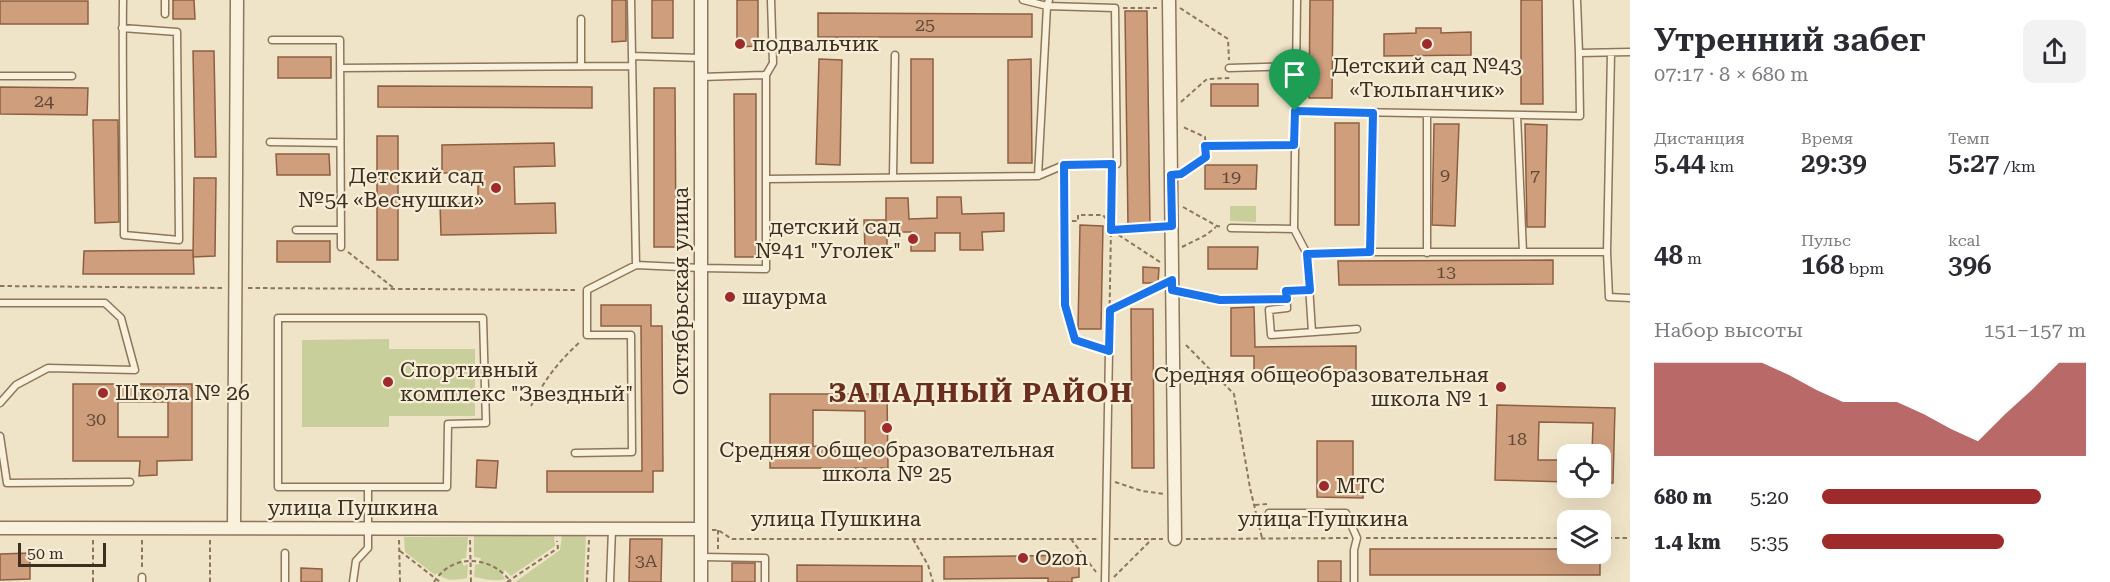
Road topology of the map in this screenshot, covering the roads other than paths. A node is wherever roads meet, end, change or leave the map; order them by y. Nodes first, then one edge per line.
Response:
1 (123, 0) edge
2 (165, 0) edge
3 (237, 0) edge
4 (631, 0) edge
5 (701, 0) edge
6 (771, 0) edge
7 (1023, 0) edge
8 (1297, 0) edge
9 (1577, 0) edge
10 (1048, 3) edge
11 (1169, 4) edge
12 (165, 14) dead end
13 (581, 19) dead end
14 (122, 28) junction
15 (272, 40) dead end
16 (1579, 52) junction
17 (1630, 52) edge
18 (1611, 53) junction
19 (895, 55) dead end
20 (632, 56) junction
21 (701, 58) junction
22 (580, 66) junction
23 (632, 66) junction
24 (1295, 66) junction
25 (340, 68) junction
26 (1229, 68) road end
27 (766, 75) junction
28 (0, 76) edge
29 (72, 76) dead end
30 (701, 77) junction
31 (1295, 111) junction
32 (1373, 113) junction
33 (1427, 114) junction
34 (1517, 115) junction
35 (270, 142) dead end
36 (340, 143) junction
37 (1294, 145) junction
38 (1236, 146) road end
39 (1064, 165) junction
40 (893, 176) junction
41 (1038, 176) junction
42 (767, 179) junction
43 (1231, 228) road end
44 (1294, 229) junction
45 (296, 230) dead end
46 (341, 230) junction
47 (341, 247) road end
48 (1370, 252) junction
49 (1523, 252) junction
50 (1606, 252) junction
51 (1307, 254) junction
52 (1427, 254) junction
53 (636, 265) junction
54 (701, 268) junction
55 (1310, 290) junction
56 (1630, 298) edge
57 (0, 303) edge
58 (1357, 330) dead end
59 (1312, 333) junction
60 (0, 403) edge
61 (0, 436) edge
62 (575, 453) dead end
63 (129, 482) dead end
64 (368, 487) junction
65 (1269, 513) dead end
66 (0, 528) edge
67 (234, 528) junction
68 (369, 528) junction
69 (612, 529) junction
70 (701, 530) junction
71 (1175, 538) road end
72 (285, 553) dead end
73 (700, 557) junction
74 (285, 582) edge
75 (353, 582) edge
76 (610, 582) edge
77 (700, 582) edge
78 (765, 582) edge
79 (1107, 582) edge
80 (1354, 582) edge

1 - 14 lane
2 - 12 lane
3 - 67 street
4 - 20 lane
5 - 21 street, Октябрьская улица
6 - 27 lane
7 - 10 lane
8 - 24 lane
9 - 16 lane
10 - 39 lane
10 - 41 lane
11 - 71 street
13 - 22 lane
14 - 14 lane
15 - 25 lane
16 - 18 lane
16 - 34 lane
17 - 18 lane
18 - 50 lane
19 - 40 lane
20 - 21 lane
20 - 23 lane
21 - 30 street, Октябрьская улица
22 - 23 lane
22 - 25 lane
23 - 53 lane
24 - 26 lane
24 - 31 lane
25 - 36 lane
27 - 30 lane
27 - 42 lane
28 - 29 lane
30 - 54 street, Октябрьская улица
31 - 32 lane
31 - 37 lane
32 - 33 lane
32 - 48 lane
33 - 34 lane
33 - 52 lane
34 - 49 lane
35 - 36 lane
36 - 46 lane
37 - 38 lane
37 - 44 lane
39 - 41 lane
39 - 79 lane
40 - 41 lane
40 - 42 lane
42 - 54 lane
43 - 44 lane
44 - 51 lane
45 - 46 lane
46 - 47 lane
48 - 51 lane
48 - 52 lane
49 - 50 lane
49 - 52 lane
50 - 56 lane
51 - 55 lane
53 - 54 lane
53 - 62 lane
54 - 70 street, Октябрьская улица
55 - 59 lane
55 - 59 lane
57 - 60 lane
58 - 59 lane
61 - 63 lane
64 - 64 lane
64 - 68 lane
65 - 80 lane
66 - 67 street, улица Пушкина
67 - 68 street, улица Пушкина
68 - 69 street, улица Пушкина
68 - 75 lane
69 - 70 street, улица Пушкина
69 - 76 lane
70 - 73 street, Октябрьская улица
72 - 74 lane
73 - 77 street, Октябрьская улица
73 - 78 lane

